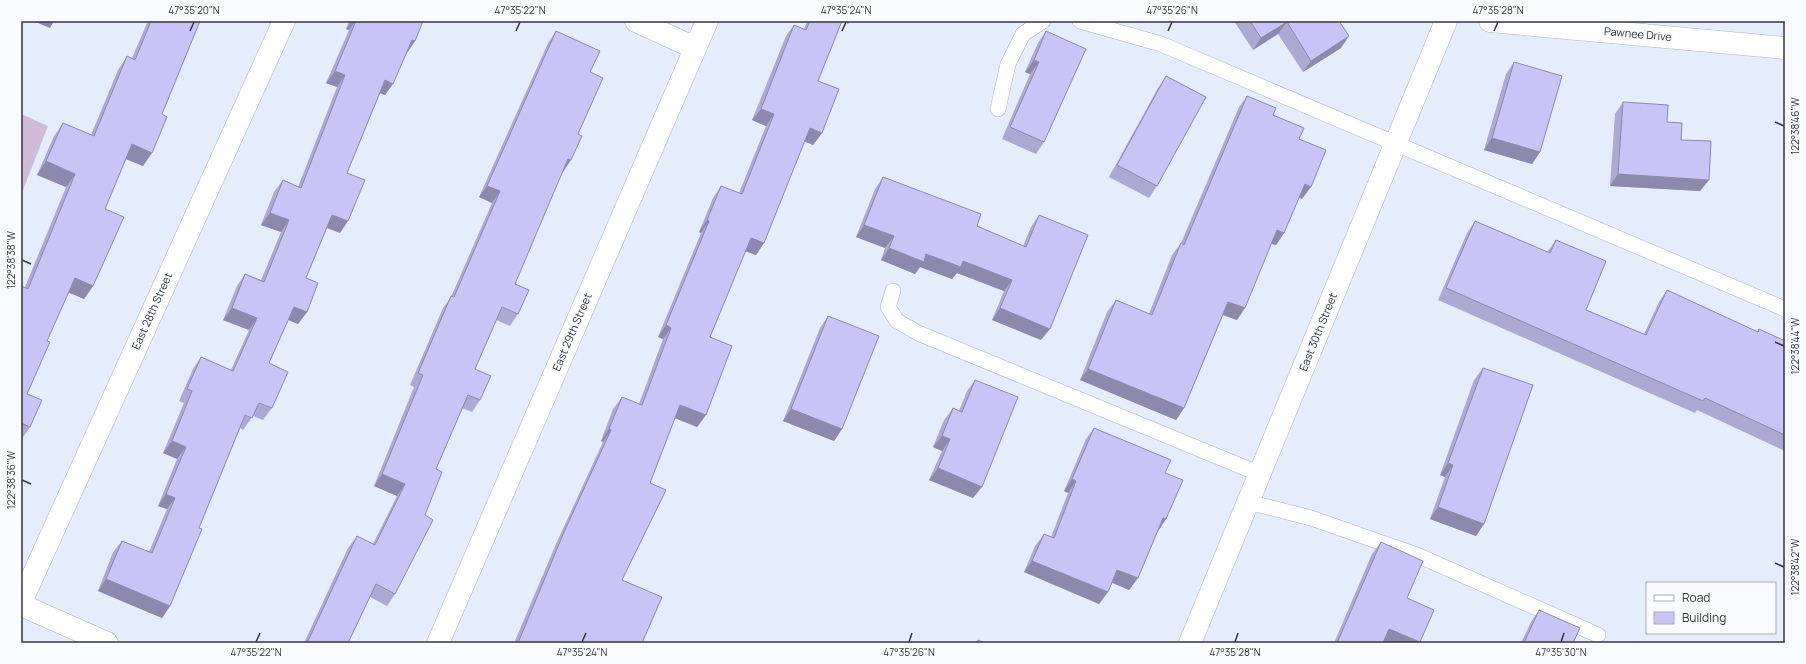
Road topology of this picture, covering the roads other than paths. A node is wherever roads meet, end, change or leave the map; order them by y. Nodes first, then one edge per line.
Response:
1 (284, 21) edge
2 (636, 21) edge
3 (707, 21) edge
4 (1043, 21) edge
5 (1080, 21) edge
6 (1446, 21) edge
7 (1490, 21) edge
8 (695, 48) junction
9 (1785, 48) edge
10 (998, 109) dead end
11 (1396, 144) junction
12 (893, 290) dead end
13 (1785, 309) edge
14 (1260, 474) junction
15 (1248, 502) junction
16 (21, 602) edge
17 (21, 605) edge
18 (1598, 635) dead end
19 (107, 643) edge
20 (438, 643) edge
21 (1190, 643) edge

1 - 16 street, East 28th Street
2 - 8 street
3 - 8 street, East 29th Street
4 - 10 lane
5 - 11 lane
6 - 11 street, East 30th Street
7 - 9 street, Pawnee Drive
8 - 20 street, East 29th Street
11 - 13 lane
11 - 14 street, East 30th Street
12 - 14 lane
14 - 15 street, East 30th Street
15 - 18 lane
15 - 21 street, East 30th Street
17 - 19 street

